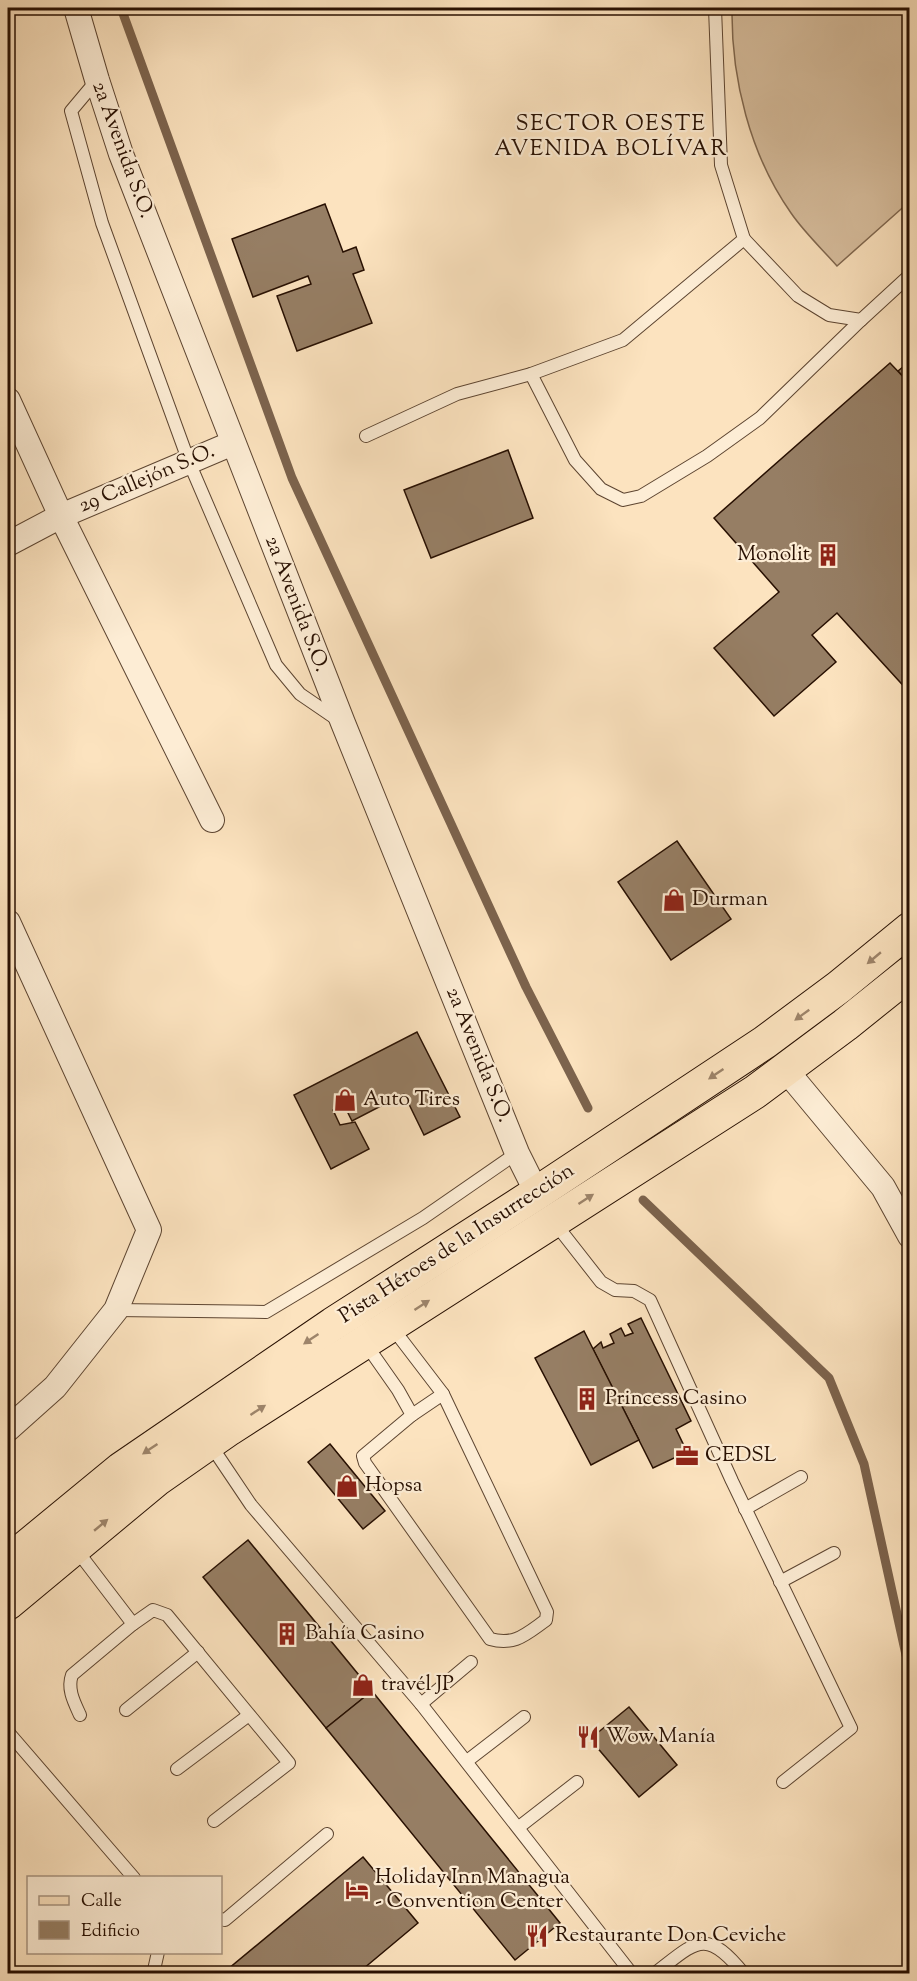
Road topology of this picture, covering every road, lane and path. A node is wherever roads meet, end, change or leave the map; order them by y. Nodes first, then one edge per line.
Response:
1 (76, 8) edge
2 (715, 8) edge
3 (97, 80) junction
4 (744, 238) junction
5 (909, 275) edge
6 (861, 320) junction
7 (531, 374) junction
8 (8, 400) edge
9 (366, 436) dead end
10 (233, 443) junction
11 (189, 462) junction
12 (61, 516) junction
13 (8, 544) edge
14 (343, 723) junction
15 (212, 820) dead end
16 (8, 922) edge
17 (909, 929) edge
18 (909, 973) edge
19 (784, 1069) junction
20 (518, 1153) junction
21 (545, 1207) junction
22 (909, 1236) edge
23 (116, 1310) junction
24 (377, 1333) junction
25 (443, 1394) junction
26 (412, 1415) junction
27 (8, 1429) edge
28 (210, 1443) junction
29 (801, 1477) dead end
30 (745, 1509) junction
31 (75, 1548) junction
32 (834, 1553) dead end
33 (8, 1562) edge
34 (780, 1582) junction
35 (8, 1603) edge
36 (133, 1624) junction
37 (198, 1652) junction
38 (471, 1662) dead end
39 (421, 1704) junction
40 (126, 1710) dead end
41 (80, 1715) dead end
42 (249, 1715) junction
43 (524, 1717) dead end
44 (8, 1731) edge
45 (467, 1761) junction
46 (177, 1769) dead end
47 (577, 1782) dead end
48 (783, 1782) dead end
49 (214, 1821) dead end
50 (519, 1827) junction
51 (327, 1834) dead end
52 (132, 1876) edge
53 (222, 1919) edge
54 (158, 1954) edge
55 (150, 1974) edge
56 (632, 1974) edge
57 (654, 1974) edge
58 (744, 1974) edge

1 - 3 street, 2a Avenida S.O.
2 - 4 lane
3 - 10 street, 2a Avenida S.O.
3 - 11 lane
4 - 6 lane
4 - 7 lane
5 - 6 lane
6 - 7 lane
7 - 9 lane
8 - 12 street
10 - 11 street, 29 Callejón S.O.
10 - 14 street, 2a Avenida S.O.
11 - 12 street, 29 Callejón S.O.
11 - 14 lane
12 - 13 street, 29 Callejón S.O.
12 - 15 street
14 - 20 street, 2a Avenida S.O.
16 - 23 street
17 -> 21 main road, Pista Héroes de la Insurrección
18 - 19 main road, Pista Héroes de la Insurrección
21 -> 19 main road, Pista Héroes de la Insurrección
19 - 22 street
20 - 21 street, 2a Avenida S.O.
20 - 23 lane
24 -> 21 main road, Pista Héroes de la Insurrección
21 - 30 lane
21 -> 33 main road, Pista Héroes de la Insurrección
23 - 27 street
24 - 25 lane
24 - 26 lane
28 -> 24 main road, Pista Héroes de la Insurrección
25 - 26 lane
25 - 26 lane
31 -> 28 main road, Pista Héroes de la Insurrección
28 - 39 lane
29 - 30 lane
30 - 34 lane
31 - 35 main road, Pista Héroes de la Insurrección
31 - 36 lane
32 - 34 lane
34 - 48 lane
36 - 37 lane
36 - 41 lane
37 - 40 lane
37 - 42 lane
38 - 39 lane
39 - 45 lane
42 - 46 lane
42 - 49 lane
43 - 45 lane
44 - 52 lane
45 - 50 lane
47 - 50 lane
50 - 56 lane
51 - 53 lane
54 - 55 lane
57 - 58 lane

